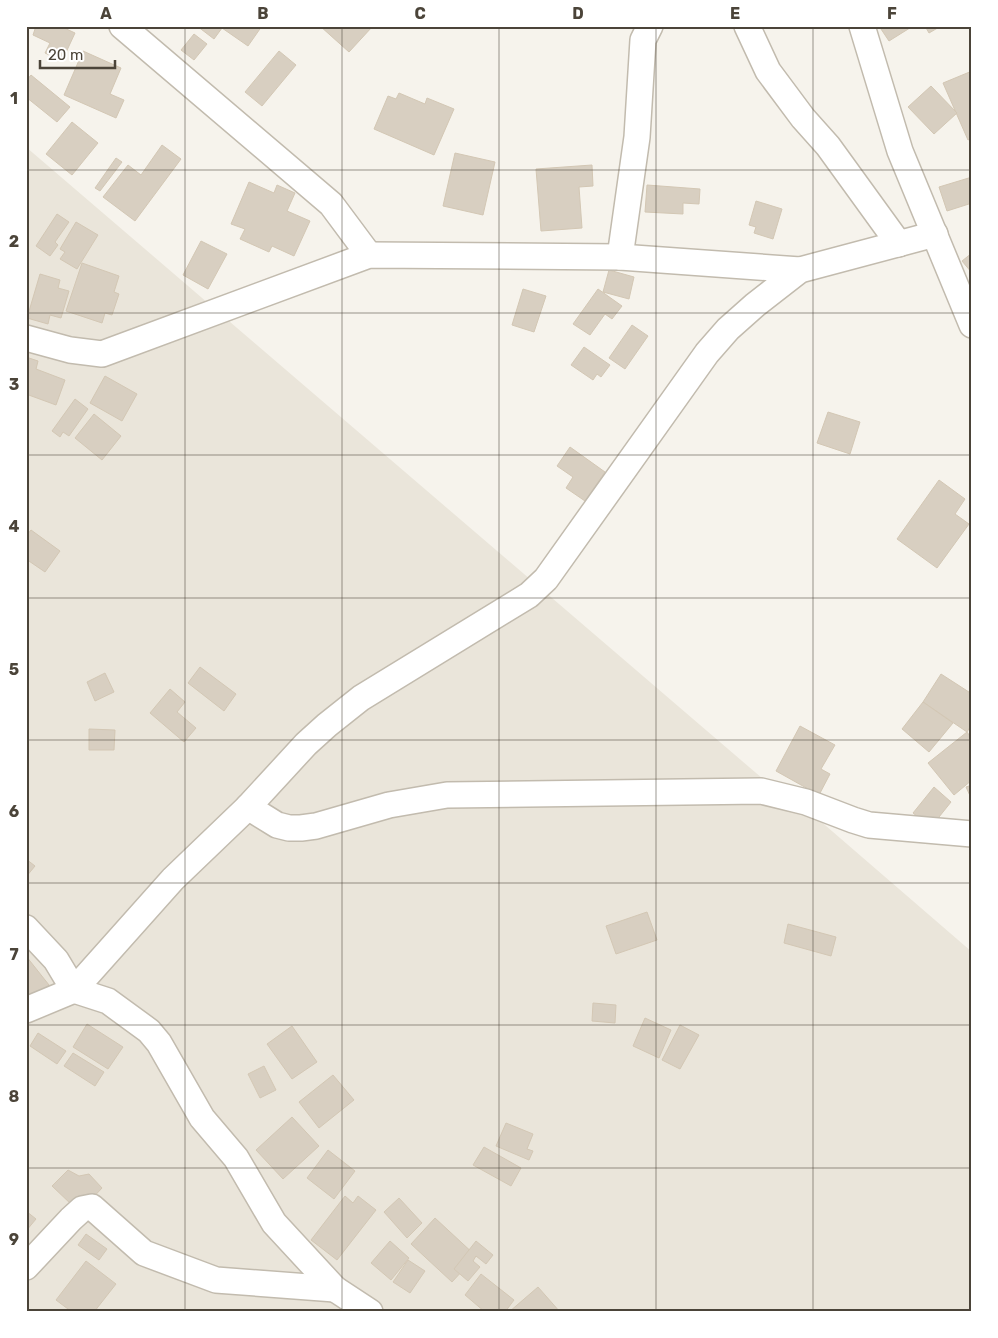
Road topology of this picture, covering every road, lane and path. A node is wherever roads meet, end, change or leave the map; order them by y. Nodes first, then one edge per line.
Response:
1 (122, 26) edge
2 (650, 26) edge
3 (747, 26) edge
4 (862, 26) edge
5 (935, 234) junction
6 (899, 244) junction
7 (369, 255) junction
8 (620, 257) junction
9 (800, 270) junction
10 (972, 325) edge
11 (26, 338) edge
12 (248, 807) junction
13 (972, 834) edge
14 (26, 928) edge
15 (74, 990) junction
16 (26, 1010) edge
17 (26, 1267) edge
18 (334, 1288) junction
19 (370, 1312) edge

1 - 7 street
2 - 8 street
3 - 6 street
4 - 5 street
5 - 6 street
5 - 10 street
6 - 9 street
7 - 8 street
7 - 11 street
8 - 9 street
9 - 12 street
12 - 13 street
12 - 15 street
14 - 15 street
15 - 16 street
15 - 18 street
17 - 18 street
18 - 19 street

